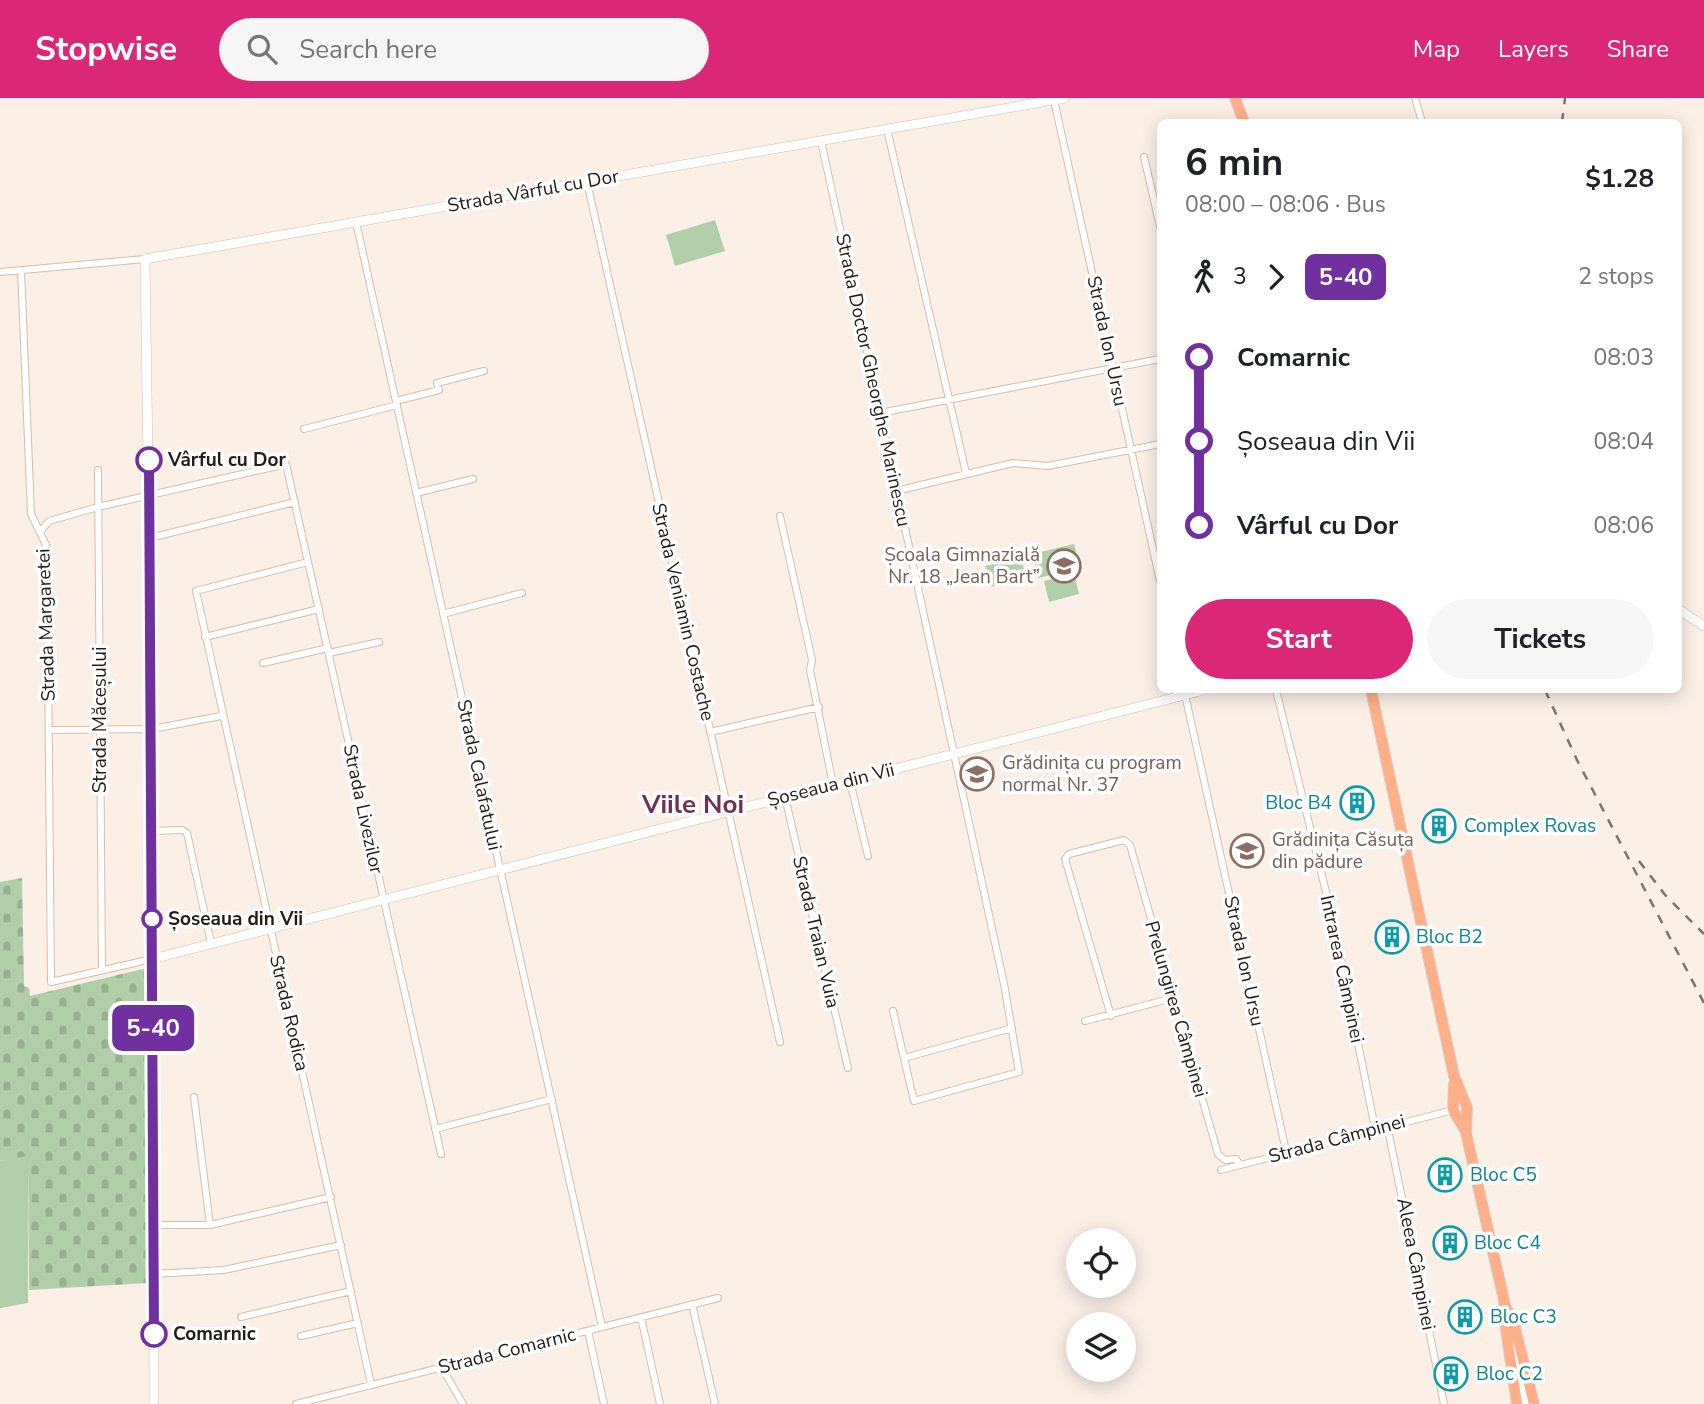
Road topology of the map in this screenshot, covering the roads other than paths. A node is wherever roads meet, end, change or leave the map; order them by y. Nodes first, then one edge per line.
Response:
1 (1065, 98) edge
2 (1236, 98) edge
3 (1415, 98) edge
4 (1054, 100) junction
5 (1241, 104) edge
6 (1421, 119) edge
7 (887, 129) junction
8 (821, 141) junction
9 (1144, 157) dead end
10 (587, 182) junction
11 (1157, 213) edge
12 (356, 222) junction
13 (145, 259) junction
14 (21, 270) junction
15 (0, 272) edge
16 (1157, 360) edge
17 (1113, 369) junction
18 (484, 372) dead end
19 (951, 400) junction
20 (396, 403) junction
21 (880, 413) junction
22 (304, 429) dead end
23 (1157, 445) edge
24 (1131, 450) junction
25 (97, 470) dead end
26 (966, 473) junction
27 (473, 479) dead end
28 (896, 491) junction
29 (416, 493) junction
30 (149, 494) junction
31 (295, 502) junction
32 (98, 507) junction
33 (780, 516) dead end
34 (40, 532) junction
35 (150, 538) junction
36 (308, 562) junction
37 (1157, 564) edge
38 (522, 593) dead end
39 (319, 609) junction
40 (1682, 612) edge
41 (443, 614) junction
42 (1704, 626) edge
43 (205, 637) junction
44 (379, 642) dead end
45 (328, 651) junction
46 (263, 663) dead end
47 (1181, 693) edge
48 (1185, 693) edge
49 (1277, 693) edge
50 (1372, 693) edge
51 (819, 707) junction
52 (222, 716) junction
53 (152, 729) junction
54 (49, 730) junction
55 (100, 730) junction
56 (710, 732) junction
57 (954, 753) junction
58 (849, 781) junction
59 (833, 785) junction
60 (785, 797) junction
61 (728, 811) junction
62 (151, 831) junction
63 (868, 856) dead end
64 (499, 869) junction
65 (383, 899) junction
66 (270, 928) junction
67 (211, 943) junction
68 (152, 960) junction
69 (102, 970) junction
70 (51, 982) joint
71 (1172, 998) junction
72 (893, 1011) dead end
73 (1111, 1016) junction
74 (1085, 1021) dead end
75 (1012, 1028) junction
76 (780, 1042) dead end
77 (904, 1058) junction
78 (848, 1068) dead end
79 (194, 1097) dead end
80 (552, 1099) junction
81 (1459, 1108) junction
82 (1387, 1125) junction
83 (1375, 1128) junction
84 (435, 1129) junction
85 (1286, 1151) junction
86 (441, 1154) dead end
87 (1240, 1164) junction
88 (1221, 1170) dead end
89 (331, 1198) junction
90 (210, 1225) junction
91 (154, 1226) junction
92 (341, 1245) junction
93 (154, 1274) junction
94 (351, 1291) junction
95 (718, 1298) dead end
96 (692, 1304) junction
97 (1506, 1309) junction
98 (241, 1317) dead end
99 (641, 1317) junction
100 (358, 1324) junction
101 (602, 1327) junction
102 (587, 1331) junction
103 (301, 1336) dead end
104 (442, 1368) junction
105 (371, 1384) junction
106 (308, 1403) edge
107 (154, 1404) edge
108 (296, 1404) edge
109 (463, 1404) edge
110 (604, 1404) edge
111 (660, 1404) edge
112 (715, 1404) edge
113 (1444, 1404) edge
114 (1517, 1404) edge
115 (1527, 1404) edge
116 (1534, 1404) edge

1 - 4 street, Strada Vârful cu Dor
2 - 5 main road
3 - 6 street
4 - 7 street, Strada Vârful cu Dor
4 - 17 street, Strada Ion Ursu
7 - 8 street, Strada Vârful cu Dor
7 - 19 street
8 - 10 street, Strada Vârful cu Dor
8 - 21 street, Strada Doctor Gheorghe Marinescu
9 - 11 street
10 - 12 street, Strada Vârful cu Dor
10 - 56 street, Strada Veniamin Costache
12 - 13 street, Strada Vârful cu Dor
12 - 20 street, Strada Calafatului
13 - 14 street, Strada Vârful cu Dor
13 - 30 street
14 - 15 street, Strada Vârful cu Dor
14 - 34 street, Strada Margaretei
16 - 17 street
17 - 19 street
17 - 24 street, Strada Ion Ursu
18 - 20 street
19 - 21 street
19 - 26 street
20 - 22 street
20 - 29 street, Strada Calafatului
21 - 28 street, Strada Doctor Gheorghe Marinescu
23 - 24 street
24 - 26 street
24 - 37 street, Strada Ion Ursu
25 - 32 street, Strada Măceșului
26 - 28 street
27 - 29 street
28 - 57 street, Strada Doctor Gheorghe Marinescu
29 - 41 street, Strada Calafatului
30 - 31 street, Strada Livezilor
30 - 32 street
30 - 35 street
31 - 35 street
31 - 36 street, Strada Livezilor
32 - 34 street
32 - 55 street, Strada Măceșului
33 - 51 street
34 - 54 street, Strada Margaretei
35 - 53 street
36 - 39 street, Strada Livezilor
36 - 43 street, Strada Rodica
38 - 41 street
39 - 43 street
39 - 45 street, Strada Livezilor
40 - 42 street
41 - 64 street, Strada Calafatului
43 - 52 street, Strada Rodica
44 - 45 street
45 - 46 street
45 - 65 street, Strada Livezilor
47 - 57 street, Șoseaua din Vii
48 - 85 street, Strada Ion Ursu
49 - 83 street, Intrarea Câmpinei
50 - 81 main road
51 - 56 street
51 - 59 street
52 - 53 street
52 - 66 street, Strada Rodica
53 - 55 street
53 - 62 street
54 - 55 street
54 - 70 street, Strada Margaretei
55 - 69 street, Strada Măceșului
56 - 61 street, Strada Veniamin Costache
57 - 58 street, Șoseaua din Vii
57 - 75 street, Strada Doctor Gheorghe Marinescu
58 - 59 street, Șoseaua din Vii
58 - 63 street
59 - 60 street, Șoseaua din Vii
60 - 61 street, Șoseaua din Vii
60 - 78 street, Strada Traian Vuia
61 - 64 street, Șoseaua din Vii
61 - 76 street, Strada Veniamin Costache
62 - 67 street
62 - 68 street
64 - 65 street, Șoseaua din Vii
64 - 80 street, Strada Calafatului
65 - 66 street, Șoseaua din Vii
65 - 84 street, Strada Livezilor
66 - 67 street, Șoseaua din Vii
66 - 89 street, Strada Rodica
67 - 68 street, Șoseaua din Vii
68 - 69 street, Șoseaua din Vii
68 - 91 street
69 - 70 street, Șoseaua din Vii
71 - 73 street
71 - 73 street, Prelungirea Câmpinei
71 - 87 street, Prelungirea Câmpinei
72 - 77 street
73 - 74 street
75 - 77 street
75 - 77 street, Strada Doctor Gheorghe Marinescu
79 - 90 street
80 - 84 street
80 - 101 street, Strada Calafatului
81 - 82 street, Strada Câmpinei
81 - 97 main road
82 - 83 street, Strada Câmpinei
82 - 113 street, Aleea Câmpinei
83 - 85 street, Strada Câmpinei
84 - 86 street, Strada Livezilor
85 - 87 street, Strada Câmpinei
87 - 88 street, Strada Câmpinei
89 - 90 street
89 - 92 street, Strada Rodica
90 - 91 street
91 - 93 street
92 - 93 street
92 - 94 street, Strada Rodica
93 - 107 street
94 - 98 street
94 - 100 street, Strada Rodica
95 - 96 street, Strada Comarnic
96 - 99 street, Strada Comarnic
96 - 112 street
97 - 114 main road
97 - 115 street
97 - 116 main road
99 - 101 street, Strada Comarnic
99 - 111 street
100 - 103 street
100 - 105 street, Strada Rodica
101 - 102 street, Strada Comarnic
102 - 104 street, Strada Comarnic
102 - 110 street
104 - 105 street, Strada Comarnic
104 - 109 street
105 - 106 street, Strada Comarnic
106 - 108 street, Strada Comarnic

